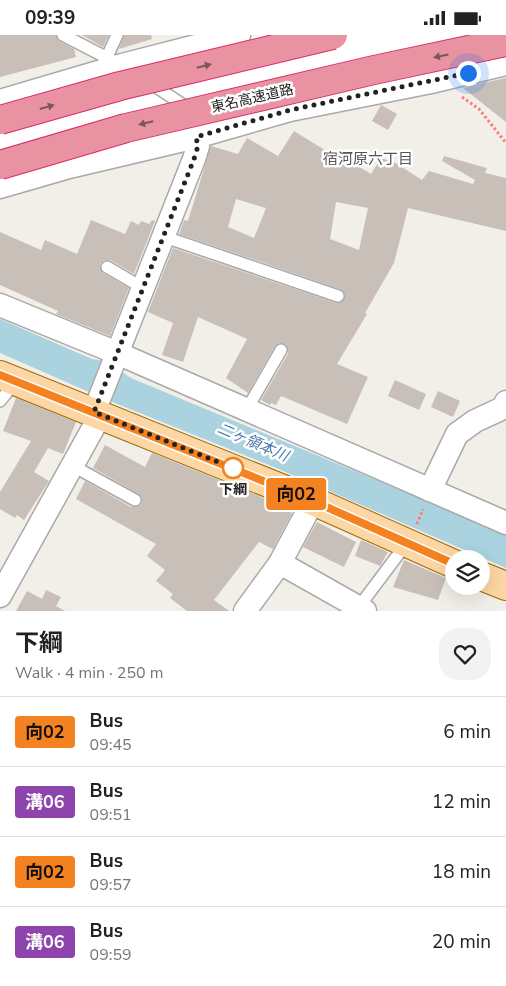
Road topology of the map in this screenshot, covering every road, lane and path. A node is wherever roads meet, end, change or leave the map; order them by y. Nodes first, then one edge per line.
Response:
1 (63, 35) edge
2 (117, 35) edge
3 (239, 35) edge
4 (333, 35) edge
5 (488, 35) edge
6 (506, 43) edge
7 (115, 61) junction
8 (506, 64) edge
9 (431, 82) junction
10 (0, 101) edge
11 (0, 120) edge
12 (221, 130) junction
13 (196, 137) junction
14 (506, 143) edge
15 (0, 165) edge
16 (0, 187) edge
17 (165, 237) junction
18 (108, 267) dead end
19 (143, 288) junction
20 (338, 296) dead end
21 (0, 305) edge
22 (281, 350) dead end
23 (115, 358) junction
24 (5, 386) edge
25 (505, 406) edge
26 (98, 408) junction
27 (246, 411) junction
28 (73, 466) junction
29 (427, 498) junction
30 (135, 500) dead end
31 (313, 501) junction
32 (506, 523) edge
33 (410, 538) junction
34 (445, 559) edge
35 (280, 563) junction
36 (490, 580) edge
37 (506, 586) edge
38 (0, 596) edge
39 (361, 609) edge
40 (245, 611) edge

1 - 7 lane
2 - 7 lane
3 - 7 street
11 -> 4 highway, bridge
5 - 6 street
6 -> 15 highway, 東名高速道路, bridge
7 - 10 street
7 - 12 lane
8 - 9 street
9 - 12 street
9 - 14 path
12 - 13 street
13 - 16 street
13 - 17 street
17 - 19 street
17 - 20 lane
18 - 19 lane
19 - 23 street
21 - 23 street
22 - 27 lane
23 - 26 street
23 - 27 street
24 - 26 main road
25 - 29 street
26 - 28 street
26 - 31 main road
27 - 29 street
28 - 30 lane
28 - 38 street
29 - 32 street
29 - 33 path
31 - 33 main road
31 - 35 street
33 - 34 main road
33 - 39 lane
35 - 39 street
35 - 40 street
36 - 37 main road

